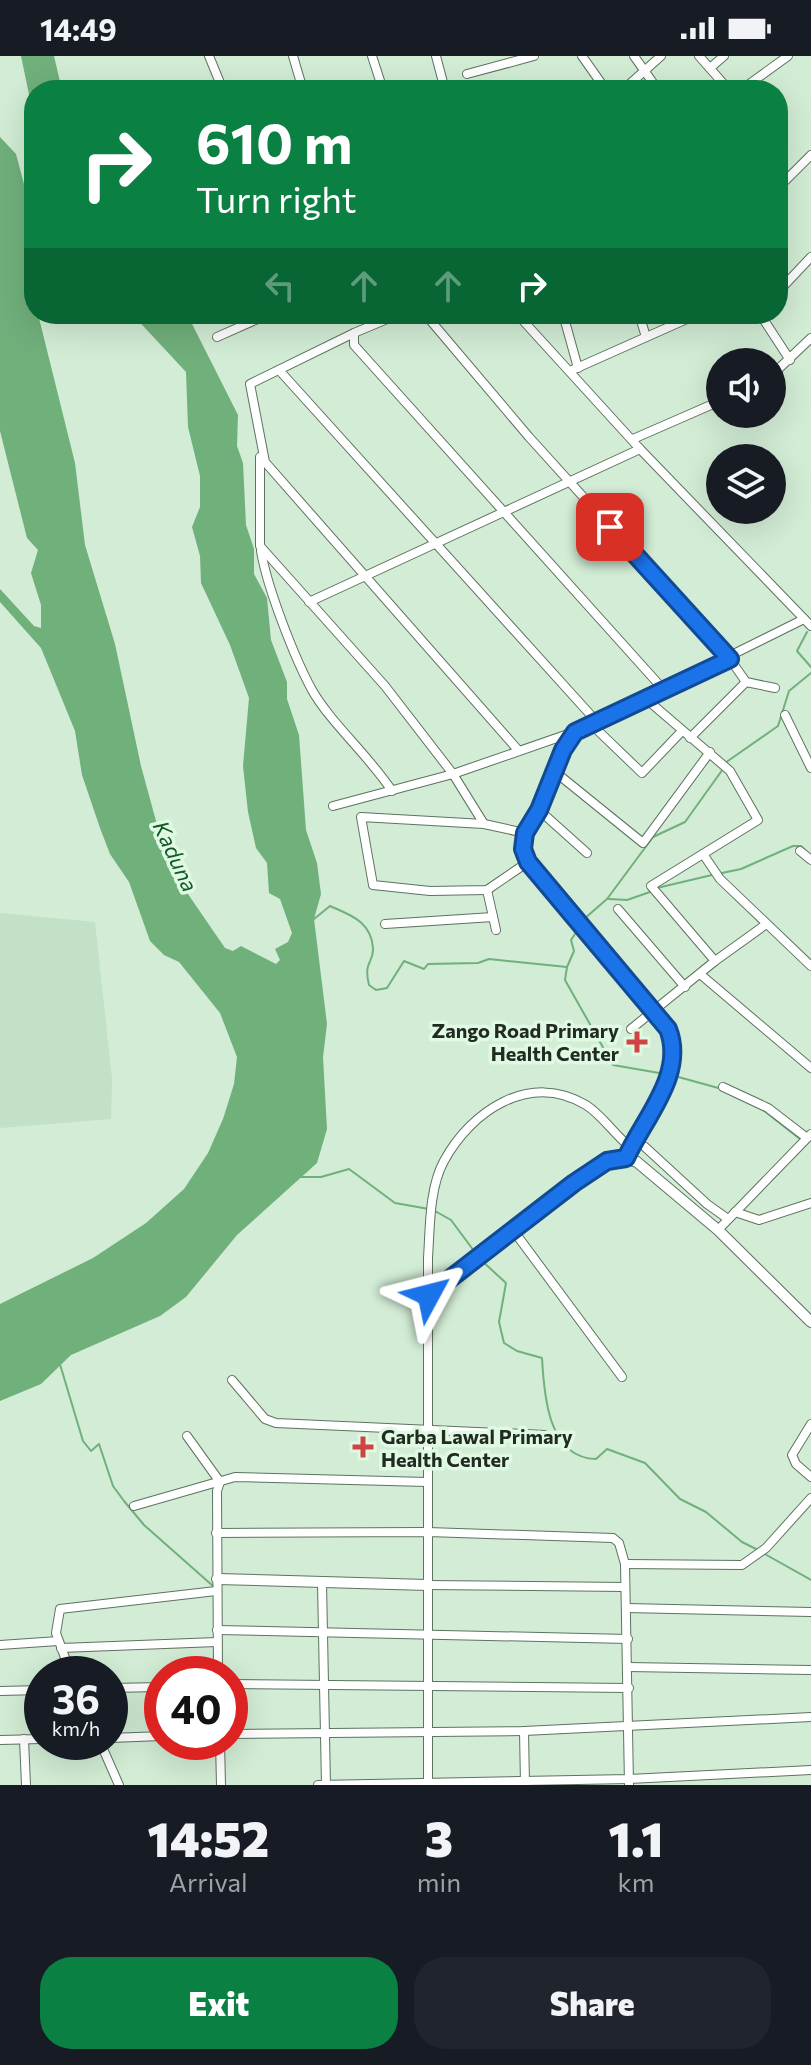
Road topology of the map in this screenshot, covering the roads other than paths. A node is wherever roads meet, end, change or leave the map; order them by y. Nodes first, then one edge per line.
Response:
1 (209, 56) edge
2 (293, 56) edge
3 (372, 56) edge
4 (436, 56) edge
5 (534, 56) edge
6 (582, 56) edge
7 (634, 56) edge
8 (661, 56) edge
9 (699, 56) edge
10 (724, 56) edge
11 (788, 56) edge
12 (710, 68) junction
13 (645, 71) junction
14 (467, 74) dead end
15 (219, 80) edge
16 (300, 80) edge
17 (380, 80) edge
18 (442, 80) edge
19 (598, 80) edge
20 (635, 80) edge
21 (651, 80) edge
22 (720, 80) edge
23 (755, 80) edge
24 (811, 155) edge
25 (788, 178) edge
26 (811, 257) edge
27 (788, 281) edge
28 (246, 324) edge
29 (375, 324) edge
30 (434, 324) edge
31 (527, 324) edge
32 (565, 324) edge
33 (642, 324) edge
34 (675, 324) edge
35 (767, 324) edge
36 (354, 333) junction
37 (217, 337) dead end
38 (646, 337) junction
39 (811, 338) edge
40 (790, 360) junction
41 (786, 363) edge
42 (279, 370) junction
43 (574, 370) junction
44 (706, 407) edge
45 (633, 439) junction
46 (260, 448) junction
47 (640, 449) junction
48 (570, 482) junction
49 (505, 513) junction
50 (438, 545) junction
51 (260, 546) junction
52 (365, 577) junction
53 (309, 602) junction
54 (808, 623) edge
55 (730, 659) junction
56 (746, 682) junction
57 (775, 688) dead end
58 (663, 689) junction
59 (645, 698) junction
60 (785, 715) dead end
61 (594, 723) junction
62 (682, 731) junction
63 (575, 732) junction
64 (690, 738) junction
65 (518, 750) junction
66 (710, 752) junction
67 (811, 768) edge
68 (554, 771) junction
69 (453, 774) junction
70 (392, 791) junction
71 (333, 806) dead end
72 (539, 810) junction
73 (484, 824) junction
74 (525, 833) junction
75 (800, 851) dead end
76 (587, 853) dead end
77 (703, 854) junction
78 (811, 860) edge
79 (528, 862) junction
80 (487, 890) junction
81 (618, 909) dead end
82 (493, 917) junction
83 (577, 917) joint
84 (385, 924) dead end
85 (765, 925) junction
86 (496, 930) dead end
87 (715, 961) junction
88 (811, 966) edge
89 (700, 974) junction
90 (685, 987) junction
91 (655, 1012) junction
92 (631, 1029) dead end
93 (811, 1068) edge
94 (723, 1087) dead end
95 (809, 1136) edge
96 (799, 1146) junction
97 (645, 1147) dead end
98 (811, 1150) edge
99 (628, 1152) junction
100 (811, 1203) edge
101 (732, 1215) junction
102 (513, 1230) junction
103 (718, 1230) junction
104 (429, 1295) junction
105 (811, 1322) edge
106 (622, 1377) dead end
107 (232, 1380) dead end
108 (811, 1424) edge
109 (427, 1431) junction
110 (545, 1435) dead end
111 (187, 1436) dead end
112 (811, 1477) edge
113 (220, 1482) junction
114 (427, 1482) junction
115 (811, 1498) edge
116 (134, 1506) dead end
117 (428, 1532) junction
118 (216, 1533) junction
119 (625, 1564) junction
120 (322, 1583) junction
121 (216, 1585) junction
122 (427, 1585) junction
123 (625, 1587) junction
124 (626, 1608) junction
125 (811, 1612) edge
126 (217, 1630) junction
127 (324, 1630) junction
128 (426, 1636) junction
129 (628, 1639) junction
130 (217, 1642) junction
131 (0, 1645) edge
132 (60, 1645) junction
133 (64, 1656) edge
134 (217, 1656) edge
135 (628, 1667) junction
136 (811, 1670) edge
137 (323, 1683) junction
138 (248, 1684) edge
139 (425, 1686) junction
140 (629, 1688) junction
141 (24, 1690) edge
142 (0, 1691) edge
143 (811, 1717) edge
144 (629, 1727) junction
145 (524, 1731) junction
146 (324, 1733) junction
147 (425, 1733) junction
148 (248, 1734) edge
149 (24, 1739) edge
150 (0, 1740) edge
151 (25, 1760) edge
152 (108, 1760) edge
153 (220, 1760) edge
154 (811, 1770) edge
155 (629, 1782) edge
156 (524, 1783) edge
157 (26, 1785) edge
158 (119, 1785) edge
159 (221, 1785) edge
160 (318, 1785) edge
161 (326, 1785) edge
162 (428, 1785) edge

1 - 15 street
2 - 16 street
3 - 17 street
4 - 18 street
5 - 14 street
6 - 19 street
7 - 13 street
8 - 13 street
9 - 12 street
10 - 12 street
11 - 23 street
12 - 22 street
13 - 20 street
13 - 21 street
24 - 25 street
26 - 27 street
28 - 37 street
29 - 36 street
30 - 48 street
31 - 43 street
32 - 43 street
33 - 38 street
34 - 38 street
35 - 40 street
36 - 42 street
36 - 49 street
38 - 43 street
39 - 40 street
40 - 41 street
42 - 46 street
42 - 50 street
43 - 45 street
44 - 45 street
45 - 47 street
46 - 51 street
46 - 52 street
47 - 48 street
47 - 54 street
48 - 49 street
48 - 55 street
49 - 50 street
49 - 58 street
50 - 52 street
50 - 61 street
51 - 53 street
51 - 70 street
52 - 53 street
52 - 65 street
53 - 69 street
54 - 55 street
55 - 56 street
55 - 58 street
56 - 57 street
56 - 64 street
58 - 59 street
59 - 61 street
59 - 62 street
60 - 67 street
61 - 62 street
61 - 63 street
62 - 64 street
63 - 65 street
63 - 68 street
64 - 66 street
65 - 69 street
66 - 68 street
66 - 77 street
68 - 72 street
69 - 70 street
69 - 73 street
70 - 71 street
72 - 74 street
72 - 76 street
73 - 74 street
73 - 80 street
74 - 79 street
75 - 78 street
77 - 85 street
77 - 87 street
79 - 80 street
79 - 83 street
80 - 82 street
81 - 90 street
82 - 84 street
82 - 86 street
83 - 91 street
85 - 87 street
85 - 88 street
87 - 89 street
89 - 90 street
89 - 93 street
90 - 91 street
91 - 92 street
91 - 99 street
94 - 95 street
95 - 96 street
96 - 98 street
96 - 101 street
97 - 101 street
99 - 102 street
99 - 103 street
99 - 104 street
100 - 101 street
101 - 103 street
102 - 104 street
102 - 106 street
103 - 105 street
104 - 109 street
107 - 109 street
108 - 112 street
109 - 110 street
109 - 114 street
111 - 113 street
113 - 114 street
113 - 116 street
113 - 118 street
114 - 117 street
115 - 119 street
117 - 118 street
117 - 119 street
117 - 122 street
118 - 121 street
119 - 123 street
120 - 121 street
120 - 122 street
120 - 127 street
121 - 126 street
121 - 132 street
122 - 123 street
122 - 128 street
123 - 124 street
124 - 125 street
124 - 129 street
126 - 127 street
126 - 130 street
127 - 128 street
127 - 137 street
128 - 129 street
128 - 139 street
129 - 135 street
130 - 132 street
130 - 134 street
131 - 132 street
132 - 133 street
135 - 136 street
135 - 140 street
137 - 138 street
137 - 139 street
137 - 146 street
139 - 140 street
139 - 147 street
140 - 144 street
141 - 142 street
143 - 144 street
144 - 145 street
144 - 155 street
145 - 147 street
145 - 156 street
146 - 147 street
146 - 148 street
146 - 161 street
147 - 162 street
149 - 150 street
151 - 157 street
152 - 158 street
153 - 159 street
154 - 155 street
155 - 156 street
156 - 162 street
160 - 161 street
161 - 162 street

